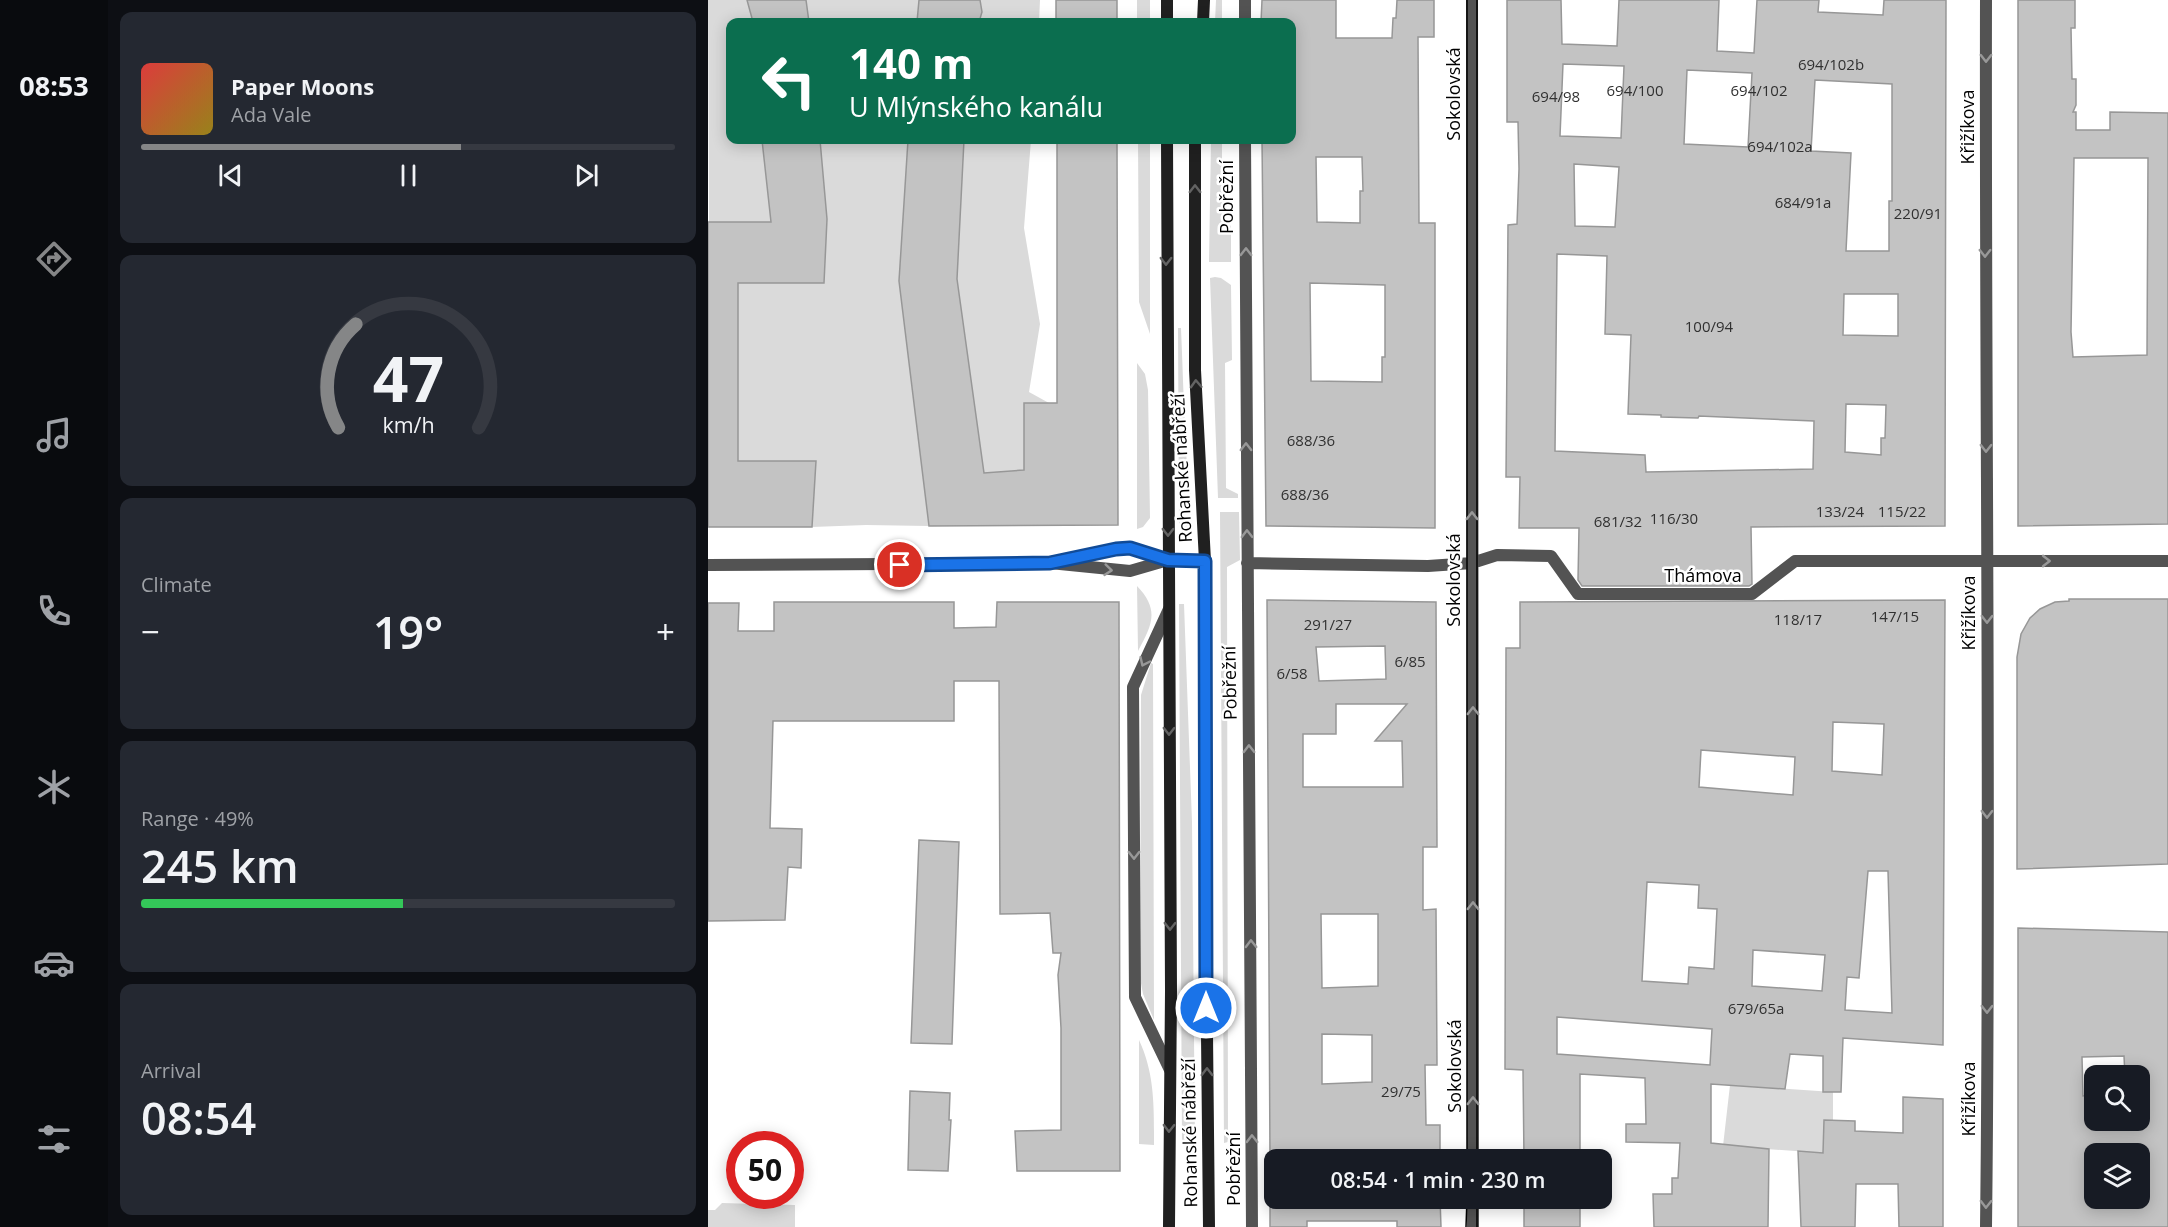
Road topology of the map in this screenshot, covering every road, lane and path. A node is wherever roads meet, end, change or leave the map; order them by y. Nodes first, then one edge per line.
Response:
1 (1167, 0) edge
2 (1204, 0) edge
3 (1245, 0) edge
4 (1472, 0) edge
5 (1986, 0) edge
6 (1167, 18) edge
7 (1203, 18) edge
8 (1245, 18) edge
9 (1167, 144) edge
10 (1196, 144) edge
11 (1245, 144) edge
12 (1168, 560) junction
13 (1988, 560) junction
14 (1205, 561) junction
15 (2168, 561) edge
16 (1050, 563) junction
17 (1247, 563) junction
18 (1472, 563) junction
19 (708, 565) edge
20 (1169, 609) junction
21 (1170, 1070) junction
22 (1473, 1149) edge
23 (1473, 1209) edge
24 (1169, 1227) edge
25 (1209, 1227) edge
26 (1252, 1227) edge
27 (1473, 1227) edge
28 (1986, 1227) edge

1 - 6 main road
2 - 7 main road
3 - 8 street
18 -> 4 street, Sokolovská
5 -> 13 street, Křižíkova
9 -> 12 main road, Rohanské nábřeží
14 -> 10 main road, Rohanské nábřeží
17 -> 11 street, Pobřežní
12 - 14 street
16 -> 12 street
12 - 16 street
12 - 20 main road, Rohanské nábřeží
13 -> 15 street, Thámova
13 - 18 street, Thámova
13 -> 28 street, Křižíkova
25 -> 14 main road, Rohanské nábřeží
16 - 19 street
17 - 18 street, Thámova
26 -> 17 street, Pobřežní
22 -> 18 street, Sokolovská
20 -> 21 main road, Rohanské nábřeží
20 -> 21 street, Rohanské nábřeží
21 -> 24 main road, Rohanské nábřeží
23 - 27 street

